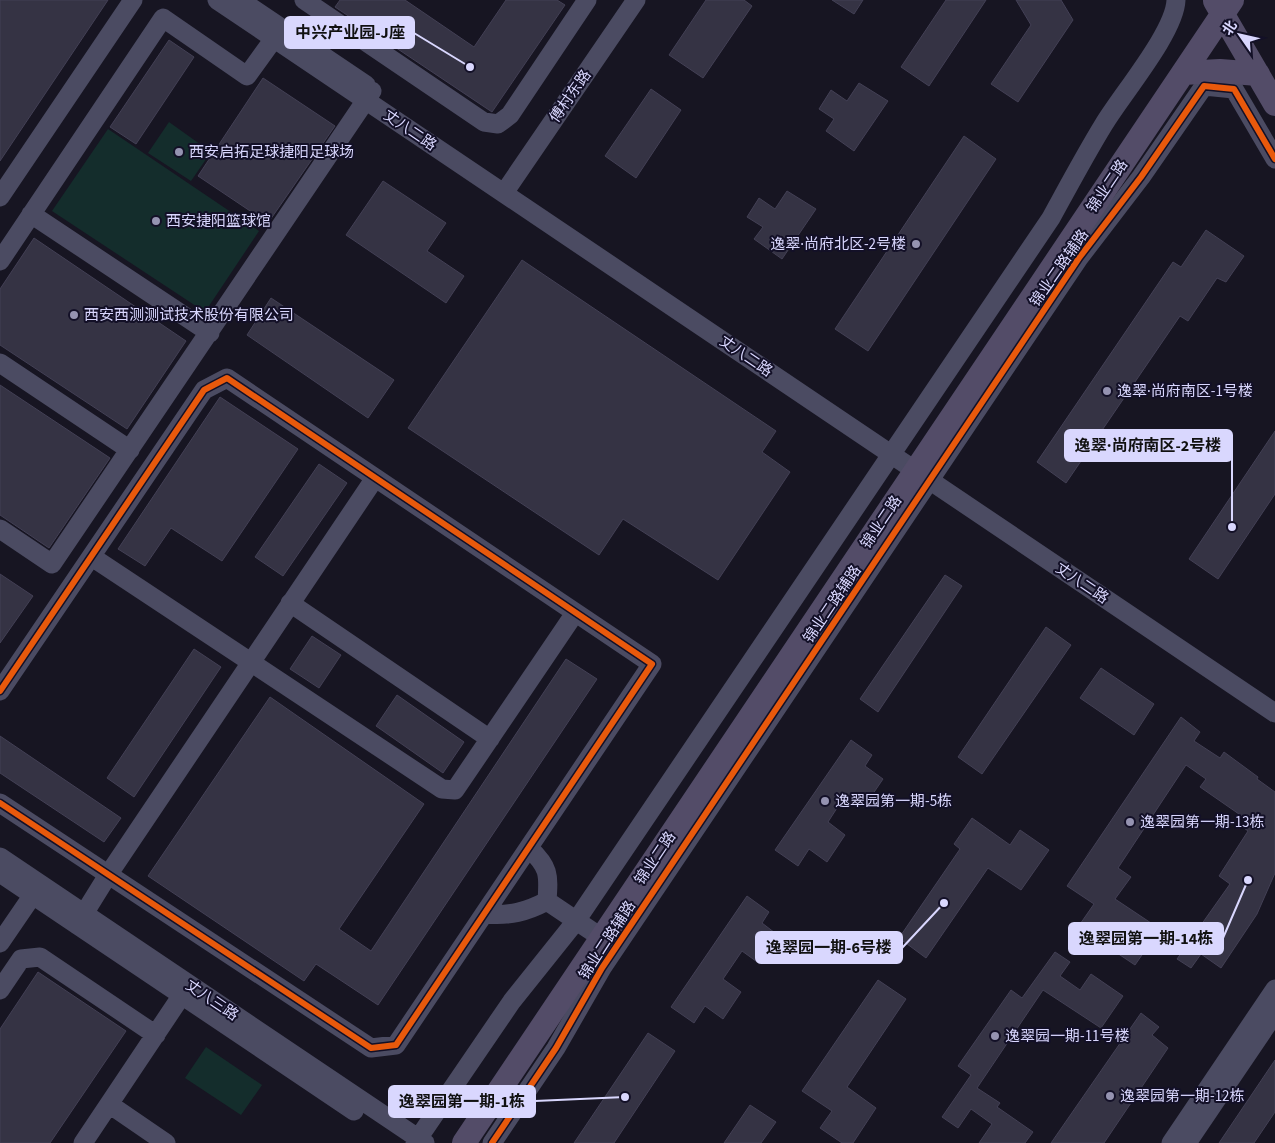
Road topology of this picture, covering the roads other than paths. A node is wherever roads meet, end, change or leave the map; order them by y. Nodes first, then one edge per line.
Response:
1 (133, 0) edge
2 (217, 0) edge
3 (240, 0) edge
4 (304, 0) edge
5 (587, 0) edge
6 (636, 0) edge
7 (1176, 0) edge
8 (1222, 2) edge
9 (278, 33) junction
10 (1183, 73) junction
11 (1266, 73) edge
12 (369, 95) junction
13 (1275, 104) edge
14 (1275, 159) edge
15 (507, 188) junction
16 (0, 197) edge
17 (30, 214) junction
18 (0, 261) edge
19 (210, 332) junction
20 (0, 363) edge
21 (130, 450) junction
22 (914, 461) junction
23 (375, 478) junction
24 (0, 529) edge
25 (92, 557) junction
26 (290, 603) junction
27 (575, 612) junction
28 (251, 662) junction
29 (0, 691) edge
30 (1275, 698) edge
31 (1275, 713) edge
32 (490, 739) junction
33 (0, 803) edge
34 (529, 848) junction
35 (0, 857) edge
36 (0, 874) edge
37 (108, 875) junction
38 (36, 890) junction
39 (547, 901) junction
40 (486, 914) junction
41 (81, 920) junction
42 (589, 929) junction
43 (0, 943) edge
44 (0, 990) edge
45 (186, 990) junction
46 (1275, 990) edge
47 (1275, 1013) edge
48 (156, 1034) junction
49 (109, 1104) junction
50 (415, 1142) edge
51 (83, 1143) edge
52 (166, 1143) edge
53 (447, 1143) edge
54 (464, 1143) edge
55 (492, 1143) edge
56 (1171, 1143) edge
57 (1187, 1143) edge

1 - 16 street
2 - 9 street, 丈八二路
3 - 9 street, 丈八二路
4 - 5 street
6 - 15 street, 傅村东路
7 - 22 street, 锦业二路辅路
8 - 10 main road, 锦业二路
8 - 11 main road
8 - 22 main road, 锦业二路
9 - 12 street, 丈八二路
9 - 17 street
10 - 11 main road
10 - 22 main road, 锦业二路
11 - 13 main road
12 - 15 street, 丈八二路
12 - 19 street
14 - 22 street, 锦业二路辅路
15 - 22 street, 丈八二路
17 - 18 street
17 - 19 street
19 - 21 street
20 - 21 street
21 - 24 street
22 - 30 street, 丈八二路
22 - 31 street, 丈八二路
22 - 42 main road, 锦业二路
22 - 55 street, 锦业二路辅路
23 - 25 street
23 - 26 street
23 - 27 street
25 - 28 street
25 - 29 street
26 - 28 street
26 - 32 street
27 - 32 street
27 - 34 street
28 - 32 street
28 - 37 street
33 - 37 street
34 - 39 street
34 - 40 street
35 - 38 street, 丈八三路
36 - 38 street, 丈八三路
37 - 40 street
37 - 41 street
38 - 41 street, 丈八三路
38 - 43 street
39 - 40 street
39 - 42 street
41 - 45 street, 丈八三路
42 - 50 street
42 - 53 main road, 锦业二路
42 - 54 main road, 锦业二路
44 - 48 street
45 - 48 street
45 - 50 street, 丈八三路
46 - 56 street
47 - 57 street
48 - 49 street
49 - 51 street
49 - 52 street

